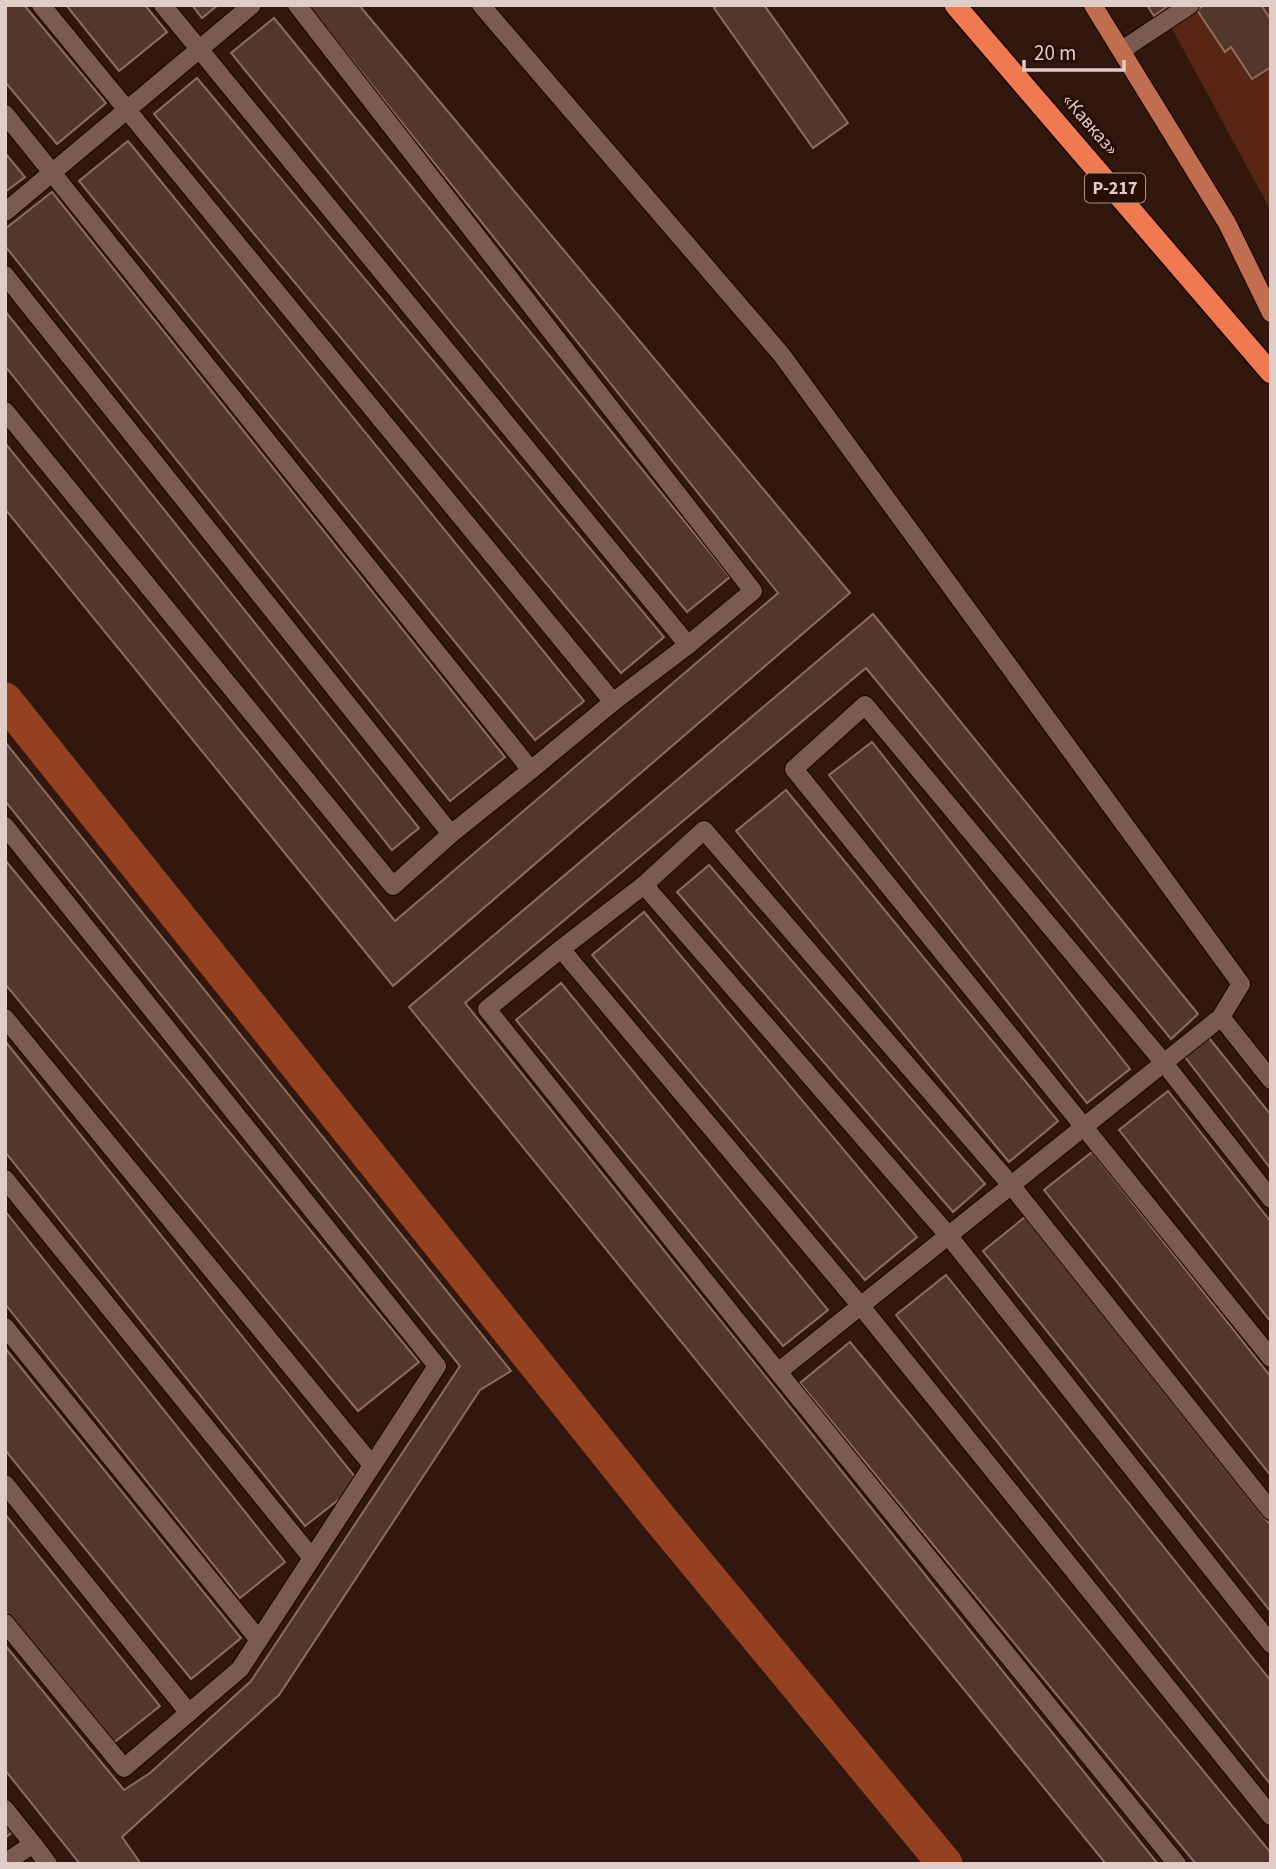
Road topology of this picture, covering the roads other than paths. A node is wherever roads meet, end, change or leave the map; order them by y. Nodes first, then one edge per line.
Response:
1 (41, 5) edge
2 (163, 5) edge
3 (252, 5) edge
4 (297, 5) edge
5 (481, 5) edge
6 (955, 5) edge
7 (1093, 5) edge
8 (1190, 5) edge
9 (199, 50) junction
10 (1122, 50) junction
11 (128, 109) junction
12 (5, 114) edge
13 (53, 172) junction
14 (5, 212) edge
15 (5, 275) edge
16 (1271, 313) edge
17 (1271, 373) edge
18 (5, 411) edge
19 (688, 645) junction
20 (613, 702) junction
21 (531, 770) junction
22 (5, 826) edge
23 (451, 834) junction
24 (645, 885) junction
25 (561, 949) junction
26 (1221, 1017) junction
27 (5, 1018) edge
28 (1164, 1063) junction
29 (1271, 1080) edge
30 (1085, 1125) junction
31 (5, 1179) edge
32 (1011, 1185) junction
33 (1271, 1199) edge
34 (948, 1236) junction
35 (860, 1306) junction
36 (5, 1327) edge
37 (1271, 1358) edge
38 (778, 1372) junction
39 (372, 1465) junction
40 (5, 1485) edge
41 (1271, 1511) edge
42 (312, 1558) junction
43 (5, 1623) edge
44 (259, 1640) junction
45 (1271, 1644) edge
46 (189, 1713) junction
47 (5, 1809) edge
48 (1271, 1816) edge
49 (33, 1844) junction
50 (5, 1863) edge
51 (48, 1864) edge
52 (1177, 1864) edge

1 - 11 street
2 - 9 street
3 - 9 street
4 - 19 street
5 - 26 street
6 - 17 highway, «Кавказ» / Р-217
7 - 10 main road
8 - 10 street
9 - 11 street
9 - 19 street
10 - 16 main road
11 - 13 street
11 - 20 street
12 - 13 street
13 - 14 street
13 - 21 street
15 - 23 street
18 - 23 street
19 - 20 street
20 - 21 street
21 - 23 street
22 - 39 street
24 - 25 street
24 - 32 street
24 - 34 street
25 - 35 street
25 - 38 street
26 - 28 street
26 - 29 street
27 - 39 street
28 - 30 street
28 - 30 street
28 - 33 street
30 - 32 street
30 - 37 street
31 - 42 street
32 - 34 street
32 - 41 street
34 - 35 street
34 - 45 street
35 - 38 street
35 - 48 street
36 - 44 street
38 - 52 street
39 - 42 street
40 - 46 street
42 - 44 street
43 - 46 street
44 - 46 street
47 - 49 street
49 - 50 street
49 - 51 street

